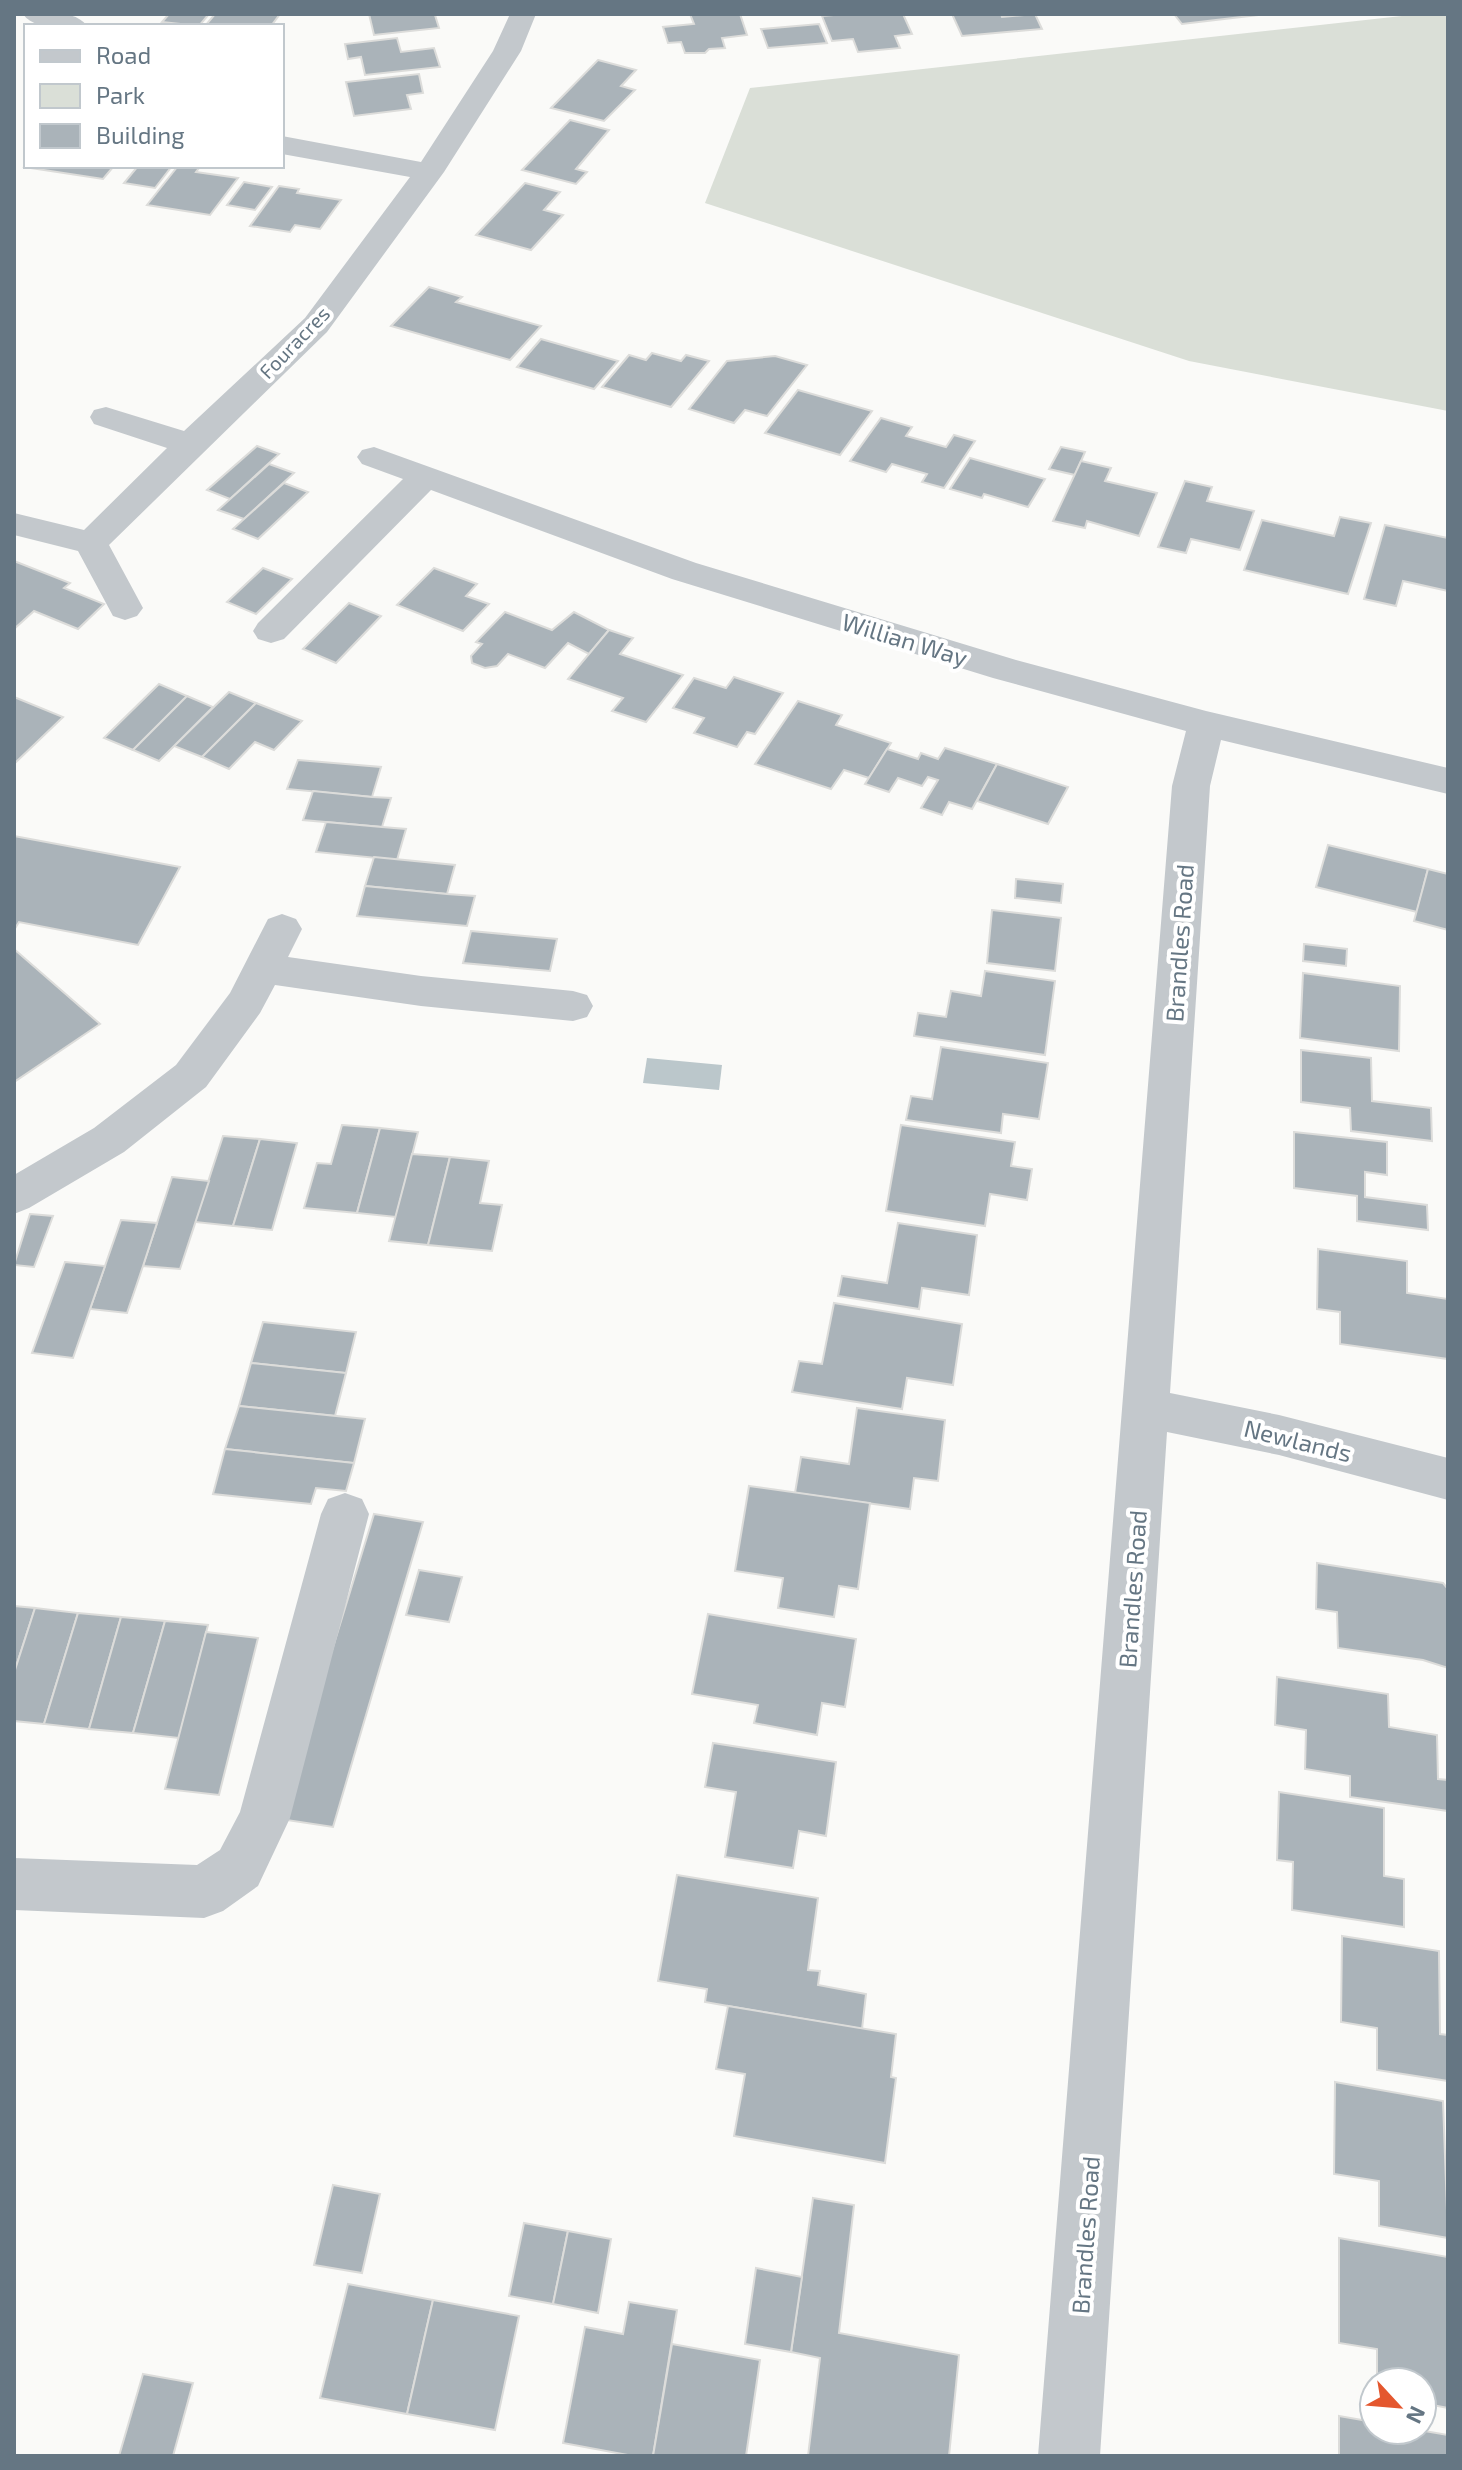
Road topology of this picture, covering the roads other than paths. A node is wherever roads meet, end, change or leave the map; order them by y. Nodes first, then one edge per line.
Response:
1 (36, 14) edge
2 (523, 14) edge
3 (67, 24) edge
4 (284, 145) edge
5 (429, 172) junction
6 (106, 417) dead end
7 (190, 444) junction
8 (374, 457) dead end
9 (425, 477) junction
10 (14, 524) edge
11 (91, 543) junction
12 (125, 608) dead end
13 (271, 631) dead end
14 (1206, 724) junction
15 (1448, 781) edge
16 (282, 929) dead end
17 (262, 968) junction
18 (573, 1006) dead end
19 (14, 1196) edge
20 (1146, 1408) junction
21 (1448, 1479) edge
22 (345, 1514) dead end
23 (14, 1884) edge
24 (1069, 2456) edge

1 - 3 street
2 - 5 street, Fouracres
4 - 5 street
5 - 7 street, Fouracres
6 - 7 street
7 - 11 street, Fouracres
8 - 9 street, Willian Way
9 - 13 street
9 - 14 street, Willian Way
10 - 11 street
11 - 12 street
14 - 15 street, Willian Way
14 - 20 street, Brandles Road
16 - 17 street
17 - 18 street
17 - 19 street
20 - 21 street, Newlands
20 - 24 street, Brandles Road
22 - 23 street

